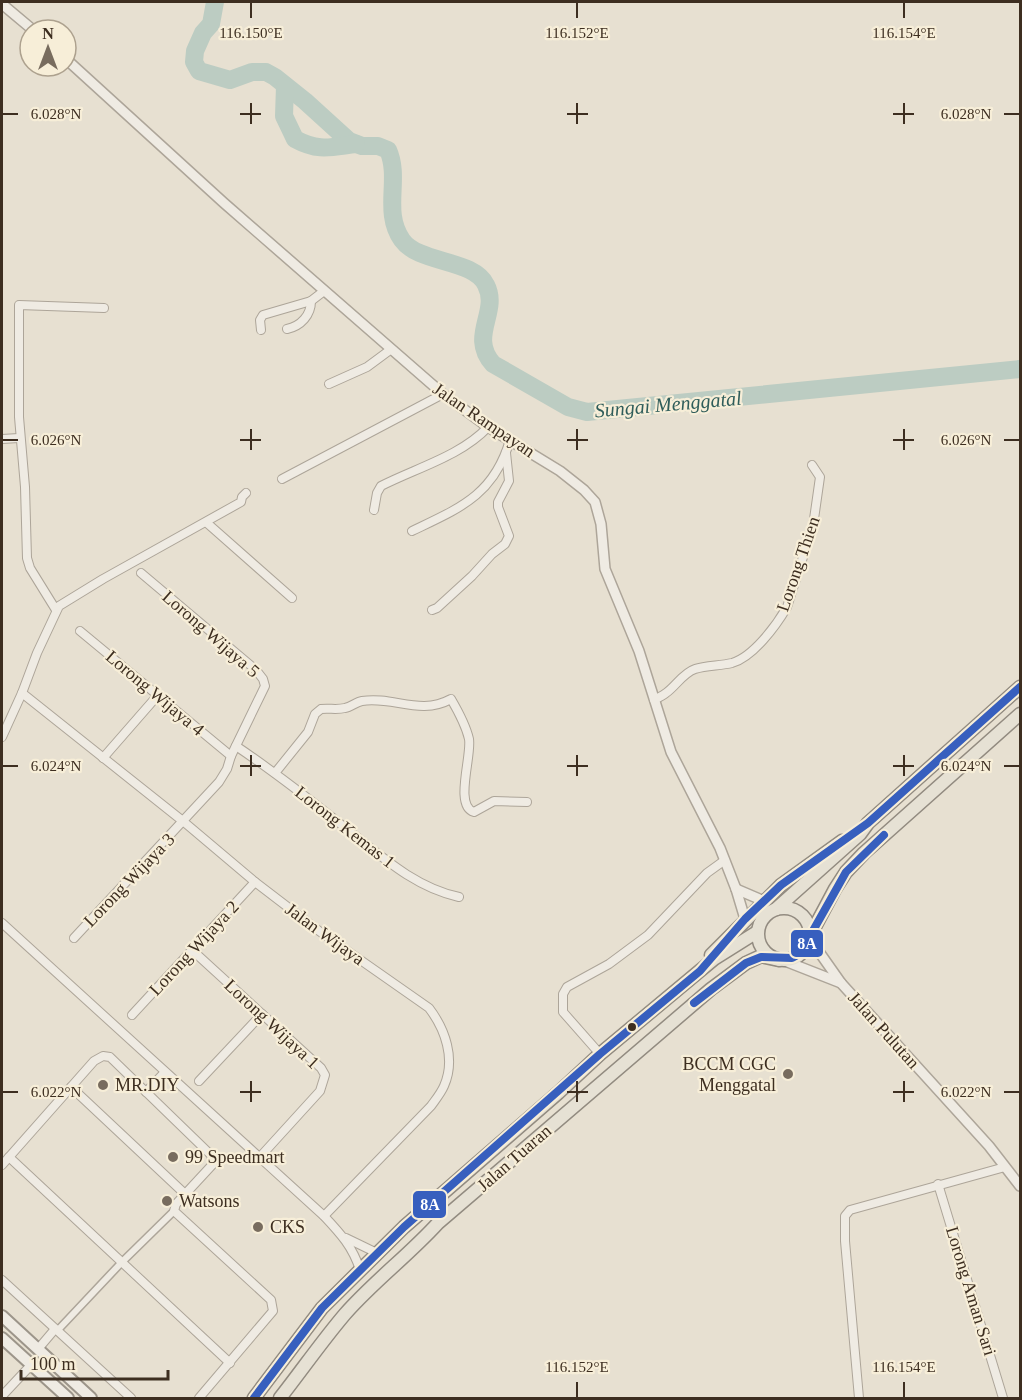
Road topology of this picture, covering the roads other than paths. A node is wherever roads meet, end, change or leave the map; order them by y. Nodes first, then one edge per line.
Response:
1 (2, 4) edge
2 (19, 18) edge
3 (78, 70) edge
4 (324, 291) junction
5 (311, 301) junction
6 (104, 308) dead end
7 (287, 329) dead end
8 (261, 330) dead end
9 (390, 350) junction
10 (329, 384) dead end
11 (443, 394) junction
12 (488, 427) junction
13 (19, 438) junction
14 (2, 439) edge
15 (510, 440) junction
16 (506, 453) junction
17 (812, 465) dead end
18 (282, 479) dead end
19 (246, 493) dead end
20 (374, 510) dead end
21 (207, 523) junction
22 (412, 531) dead end
23 (141, 573) dead end
24 (292, 598) dead end
25 (56, 610) junction
26 (432, 610) dead end
27 (80, 631) dead end
28 (1020, 687) edge
29 (22, 693) junction
30 (158, 695) junction
31 (1020, 698) edge
32 (654, 700) junction
33 (1020, 714) edge
34 (2, 737) edge
35 (236, 746) junction
36 (231, 756) junction
37 (103, 758) junction
38 (275, 773) junction
39 (527, 802) dead end
40 (880, 813) junction
41 (184, 822) junction
42 (868, 823) junction
43 (725, 860) junction
44 (255, 882) junction
45 (736, 889) junction
46 (459, 897) dead end
47 (764, 901) junction
48 (776, 909) junction
49 (745, 919) junction
50 (2, 923) edge
51 (757, 932) junction
52 (810, 937) junction
53 (74, 938) dead end
54 (192, 950) junction
55 (782, 960) junction
56 (700, 971) junction
57 (841, 983) junction
58 (262, 1014) junction
59 (132, 1015) dead end
60 (600, 1054) junction
61 (165, 1071) junction
62 (199, 1082) dead end
63 (71, 1087) junction
64 (146, 1092) junction
65 (9, 1157) junction
66 (259, 1158) junction
67 (2, 1165) edge
68 (1005, 1167) junction
69 (938, 1184) junction
70 (1020, 1186) edge
71 (185, 1194) junction
72 (174, 1211) junction
73 (324, 1216) junction
74 (344, 1237) junction
75 (377, 1253) junction
76 (122, 1262) junction
77 (360, 1270) junction
78 (2, 1280) edge
79 (2, 1316) edge
80 (56, 1330) junction
81 (2, 1338) edge
82 (38, 1349) junction
83 (230, 1363) junction
84 (31, 1365) junction
85 (2, 1396) edge
86 (68, 1398) edge
87 (91, 1398) edge
88 (131, 1398) edge
89 (199, 1398) edge
90 (254, 1398) edge
91 (280, 1398) edge
92 (859, 1398) edge
93 (1003, 1398) edge

1 - 2 street
3 - 4 street, Jalan Rampayan
4 - 5 street
4 - 9 street, Jalan Rampayan
5 - 7 street
5 - 8 street
6 - 13 street
9 - 10 street
9 - 11 street, Jalan Rampayan
11 - 12 street, Jalan Rampayan
11 - 18 street
12 - 15 street, Jalan Rampayan
12 - 20 street
13 - 14 street
13 - 25 street
15 - 16 street
15 - 32 street, Jalan Rampayan
16 - 22 street
16 - 26 street
17 - 32 street, Lorong Thien
19 - 21 street
21 - 24 street
21 - 25 street
23 - 35 street, Lorong Wijaya 5
25 - 29 street
27 - 30 street, Lorong Wijaya 4
28 - 40 main road
29 - 34 street
29 - 37 street, Jalan Wijaya
30 - 36 street, Lorong Wijaya 4
30 - 37 street
31 - 40 main road
32 - 43 street, Jalan Rampayan
33 - 52 main road
35 - 36 street, Lorong Wijaya 5
35 - 38 street, Lorong Kemas 1
36 - 41 street, Lorong Wijaya 5
37 - 41 street, Jalan Wijaya
38 - 39 street
38 - 46 street, Lorong Kemas 1
40 - 42 main road
41 - 44 street, Jalan Wijaya
41 - 53 street, Lorong Wijaya 3
42 - 47 main road
42 - 48 main road
43 - 45 street, Jalan Rampayan
43 - 60 street
44 - 54 street, Lorong Wijaya 2
44 - 73 street, Jalan Wijaya
45 - 47 street
45 - 49 street, Jalan Rampayan
47 - 49 main road
48 - 51 main road
48 - 52 main road
49 - 56 main road
50 - 61 street
51 - 55 main road
51 - 56 main road, Jalan Tuaran
52 - 55 main road
52 - 57 street, Jalan Pulutan
54 - 58 street, Lorong Wijaya 1
54 - 59 street, Lorong Wijaya 2
55 - 57 street, Jalan Pulutan
55 - 91 main road, Jalan Tuaran
56 - 60 main road, Jalan Tuaran
57 - 68 street, Jalan Pulutan
58 - 62 street
58 - 66 street, Lorong Wijaya 1
60 - 75 main road, Jalan Tuaran
61 - 64 street
61 - 66 street
63 - 64 street
63 - 65 street
63 - 71 street
64 - 71 street
65 - 67 street
65 - 76 street
66 - 73 street
68 - 69 street
68 - 70 street, Jalan Pulutan
69 - 92 street
69 - 93 street, Lorong Aman Sari
71 - 72 street
72 - 76 street
72 - 83 street
73 - 74 street
74 - 75 street
74 - 77 street
75 - 77 main road, Jalan Tuaran
76 - 80 street
76 - 83 street
77 - 90 main road, Jalan Tuaran
78 - 80 street
79 - 82 main road
80 - 82 street
80 - 88 street
81 - 84 main road
82 - 87 main road
83 - 89 street
84 - 85 street
84 - 86 main road

